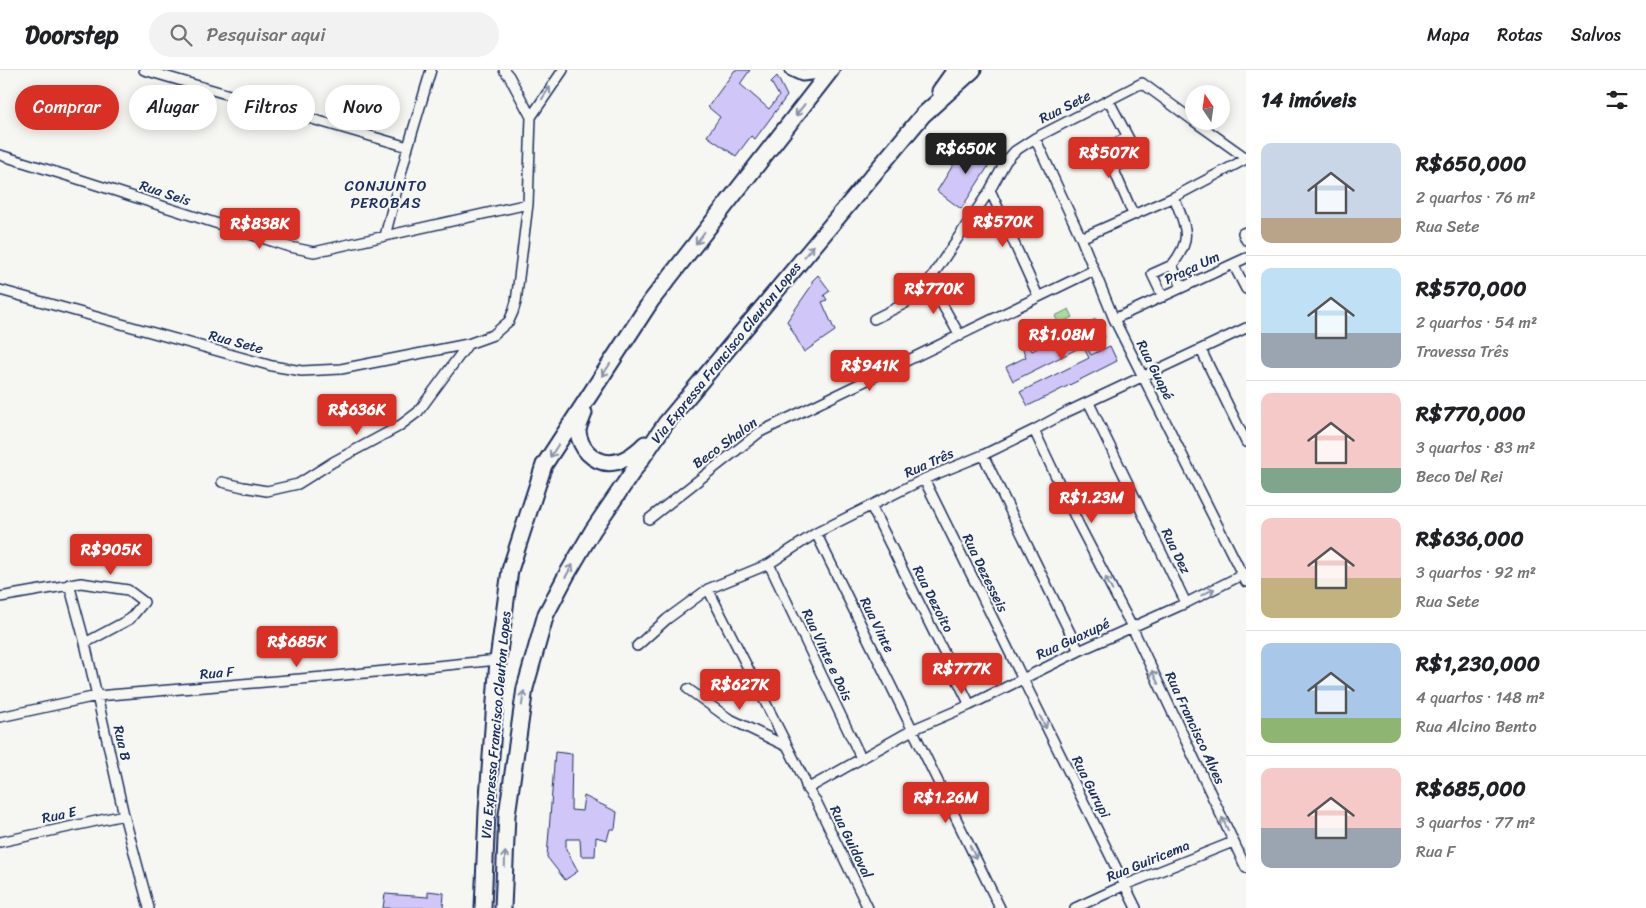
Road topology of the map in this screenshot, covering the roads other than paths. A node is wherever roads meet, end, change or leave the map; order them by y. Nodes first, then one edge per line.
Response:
1 (144, 70) edge
2 (431, 70) edge
3 (504, 70) edge
4 (563, 70) edge
5 (791, 70) edge
6 (955, 70) edge
7 (973, 70) edge
8 (831, 71) edge
9 (1109, 101) junction
10 (923, 115) junction
11 (1185, 115) edge
12 (531, 118) junction
13 (1206, 130) edge
14 (1128, 137) junction
15 (1036, 138) junction
16 (408, 147) junction
17 (0, 155) edge
18 (1246, 159) edge
19 (1113, 168) junction
20 (990, 190) junction
21 (1174, 197) junction
22 (528, 204) junction
23 (1133, 214) junction
24 (1246, 232) edge
25 (385, 236) junction
26 (1081, 238) junction
27 (1246, 240) edge
28 (1246, 258) edge
29 (1233, 264) junction
30 (1172, 265) junction
31 (1094, 270) junction
32 (929, 281) junction
33 (1182, 287) junction
34 (1246, 289) edge
35 (0, 290) edge
36 (1038, 296) junction
37 (1162, 296) junction
38 (874, 319) dead end
39 (1114, 319) junction
40 (1246, 328) edge
41 (960, 336) junction
42 (468, 344) junction
43 (1201, 350) junction
44 (1143, 377) junction
45 (590, 395) junction
46 (1089, 403) junction
47 (666, 423) junction
48 (1034, 430) junction
49 (1246, 442) edge
50 (983, 455) junction
51 (924, 479) junction
52 (222, 482) dead end
53 (870, 506) junction
54 (649, 519) dead end
55 (816, 533) junction
56 (769, 564) junction
57 (1245, 577) edge
58 (69, 584) junction
59 (708, 589) junction
60 (0, 597) edge
61 (1186, 603) junction
62 (1132, 628) junction
63 (85, 643) junction
64 (637, 646) dead end
65 (1079, 651) junction
66 (498, 660) junction
67 (1022, 678) junction
68 (688, 689) dead end
69 (97, 696) junction
70 (970, 705) junction
71 (0, 717) edge
72 (914, 729) junction
73 (786, 746) junction
74 (861, 758) junction
75 (807, 789) junction
76 (124, 815) junction
77 (0, 842) edge
78 (1233, 842) junction
79 (1246, 868) edge
80 (1125, 885) junction
81 (149, 908) edge
82 (483, 908) edge
83 (503, 908) edge
84 (868, 908) edge
85 (1000, 908) edge
86 (1075, 908) edge
87 (1136, 908) edge

1 - 16 street
2 - 16 street
3 - 12 street, Rua Sete
12 -> 4 street
5 - 8 street
6 - 10 highway
7 - 10 highway, Via Expressa Francisco Cleuton Lopes
8 -> 45 highway, Via Expressa Francisco Cleuton Lopes
9 - 11 street, Rua Sete
9 - 14 street
9 - 15 street, Rua Sete
47 -> 10 highway, Via Expressa Francisco Cleuton Lopes
12 - 22 street, Rua Sete
13 - 18 street
14 - 19 street
14 - 19 street
15 - 20 street, Rua Sete
15 - 26 street, Rua Guapé
16 - 25 street
17 - 25 street, Rua Seis
18 - 21 street
19 - 23 street
20 - 32 street, Rua Sete
20 - 36 street
21 - 23 street
21 - 30 street
22 - 25 street, Rua Seis
22 - 42 street, Rua Sete
23 - 26 street
24 - 27 street
26 - 31 street, Rua Guapé
28 - 29 street, Praça Um
29 - 33 street, Praça Um
29 - 34 street, Praça Um
30 - 33 street
30 - 37 street
31 - 36 street, Beco Shalon
31 - 39 street, Rua Guapé
32 - 38 street, Rua Sete
32 - 41 street
33 - 37 street, Praça Um
35 - 42 street, Rua Sete
36 - 41 street, Beco Shalon
37 - 39 street, Praça Um
39 - 44 street, Rua Guapé
40 - 43 street, Rua Três
41 - 54 street, Beco Shalon
42 - 52 street
43 - 44 street, Rua Três
43 - 49 street
44 - 46 street, Rua Três
44 - 57 street, Rua Guapé
45 - 47 highway
45 -> 66 highway, Via Expressa Francisco Cleuton Lopes
46 - 48 street, Rua Três
46 - 61 street, Rua Dez
83 -> 47 highway, Via Expressa Francisco Cleuton Lopes
48 - 50 street, Rua Três
62 -> 48 street, Rua Francisco Alves
50 - 51 street, Rua Três
50 - 65 street
51 - 53 street, Rua Três
51 - 67 street, Rua Dezesseis
53 - 55 street, Rua Três
53 - 70 street, Rua Dezoito
55 - 56 street, Rua Três
55 - 72 street, Rua Vinte
56 - 59 street, Rua Três
56 - 74 street, Rua Vinte e Dois
61 -> 57 street, Rua Guaxupé
58 - 60 street
58 - 63 street, Rua B
58 - 63 street
59 - 64 street, Rua Três
59 - 73 street, Rua Guidoval
61 - 62 street, Rua Guaxupé
62 - 65 street, Rua Guaxupé
78 -> 62 street, Rua Francisco Alves
63 - 69 street, Rua B
65 - 67 street, Rua Guaxupé
66 - 69 street, Rua F
66 - 82 highway, Via Expressa Francisco Cleuton Lopes
67 - 70 street, Rua Guaxupé
67 -> 80 street, Rua Gurupi
68 - 73 street
69 - 71 street, Rua F
69 - 76 street, Rua B
70 - 72 street, Rua Guaxupé
72 - 74 street, Rua Guaxupé
72 -> 85 street, Rua Vinte
73 - 75 street, Rua Guidoval
74 - 75 street, Rua Guaxupé
75 - 84 street, Rua Guidoval
76 - 77 street, Rua E
76 - 81 street, Rua B
78 - 79 street, Rua Francisco Alves
78 - 80 street, Rua Guiricema
80 - 86 street, Rua Guiricema
80 - 87 street, Rua Gurupi

